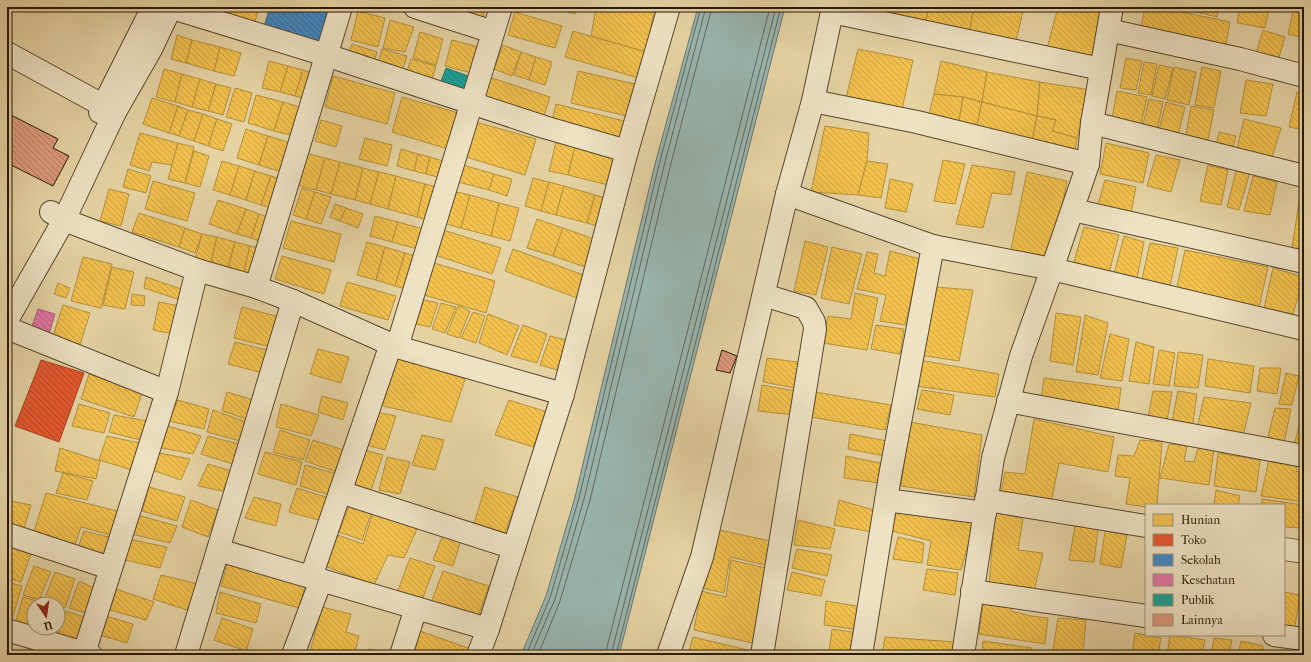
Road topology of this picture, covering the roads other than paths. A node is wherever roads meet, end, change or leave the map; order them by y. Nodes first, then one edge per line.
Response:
1 (166, 7) edge
2 (340, 7) edge
3 (415, 7) edge
4 (502, 7) edge
5 (1112, 7) edge
6 (663, 8) edge
7 (832, 9) edge
8 (1108, 30) junction
9 (493, 32) junction
10 (7, 53) edge
11 (326, 55) junction
12 (1101, 69) junction
13 (1304, 76) edge
14 (813, 101) junction
15 (471, 102) junction
16 (109, 109) junction
17 (1092, 124) junction
18 (627, 151) junction
19 (1088, 164) junction
20 (1304, 176) edge
21 (787, 194) junction
22 (1073, 210) junction
23 (57, 216) junction
24 (933, 246) junction
25 (1304, 262) edge
26 (1052, 269) junction
27 (197, 270) junction
28 (256, 287) junction
29 (7, 295) edge
30 (764, 295) junction
31 (293, 301) junction
32 (7, 320) edge
33 (7, 328) edge
34 (1304, 329) edge
35 (394, 345) junction
36 (167, 392) junction
37 (563, 394) junction
38 (1008, 401) junction
39 (1304, 456) edge
40 (340, 492) junction
41 (886, 500) junction
42 (985, 507) junction
43 (1145, 526) edge
44 (7, 534) edge
45 (514, 548) junction
46 (1285, 548) edge
47 (218, 550) junction
48 (1304, 552) edge
49 (110, 568) junction
50 (316, 579) junction
51 (972, 591) junction
52 (416, 608) junction
53 (1145, 616) edge
54 (488, 629) junction
55 (7, 631) edge
56 (1282, 636) edge
57 (1304, 639) edge
58 (87, 654) edge
59 (186, 655) edge
60 (293, 655) edge
61 (401, 655) edge
62 (478, 655) edge
63 (668, 655) edge
64 (762, 655) edge
65 (861, 655) edge
66 (963, 655) edge

1 - 11 street
1 - 16 street
2 - 11 street
3 - 9 street
4 - 9 street
5 - 8 street
6 - 18 street
7 - 12 street
7 - 14 street
8 - 12 street
8 - 13 street
9 - 15 street
10 - 16 street
11 - 15 street
11 - 28 street
12 - 17 street
14 - 19 street
14 - 21 street
15 - 18 street
15 - 35 street
16 - 23 street
17 - 19 street
17 - 20 street
18 - 37 street
19 - 22 street
21 - 24 street
21 - 30 street
22 - 25 street
22 - 26 street
23 - 27 street
23 - 29 street
23 - 32 street
24 - 26 street
24 - 41 street
26 - 34 street
26 - 38 street
27 - 28 street
27 - 36 street
28 - 31 street
30 - 63 street
30 - 64 street
31 - 35 street
31 - 47 street
33 - 36 street
35 - 37 street
35 - 40 street
36 - 49 street
37 - 45 street
38 - 39 street
38 - 42 street
40 - 45 street
40 - 50 street
41 - 42 street
41 - 65 street
42 - 43 street
42 - 51 street
44 - 49 street
45 - 54 street
46 - 48 street
47 - 50 street
47 - 59 street
49 - 58 street
50 - 52 street
50 - 60 street
51 - 53 street
51 - 66 street
52 - 54 street
52 - 61 street
54 - 62 street
55 - 58 street
56 - 57 street

